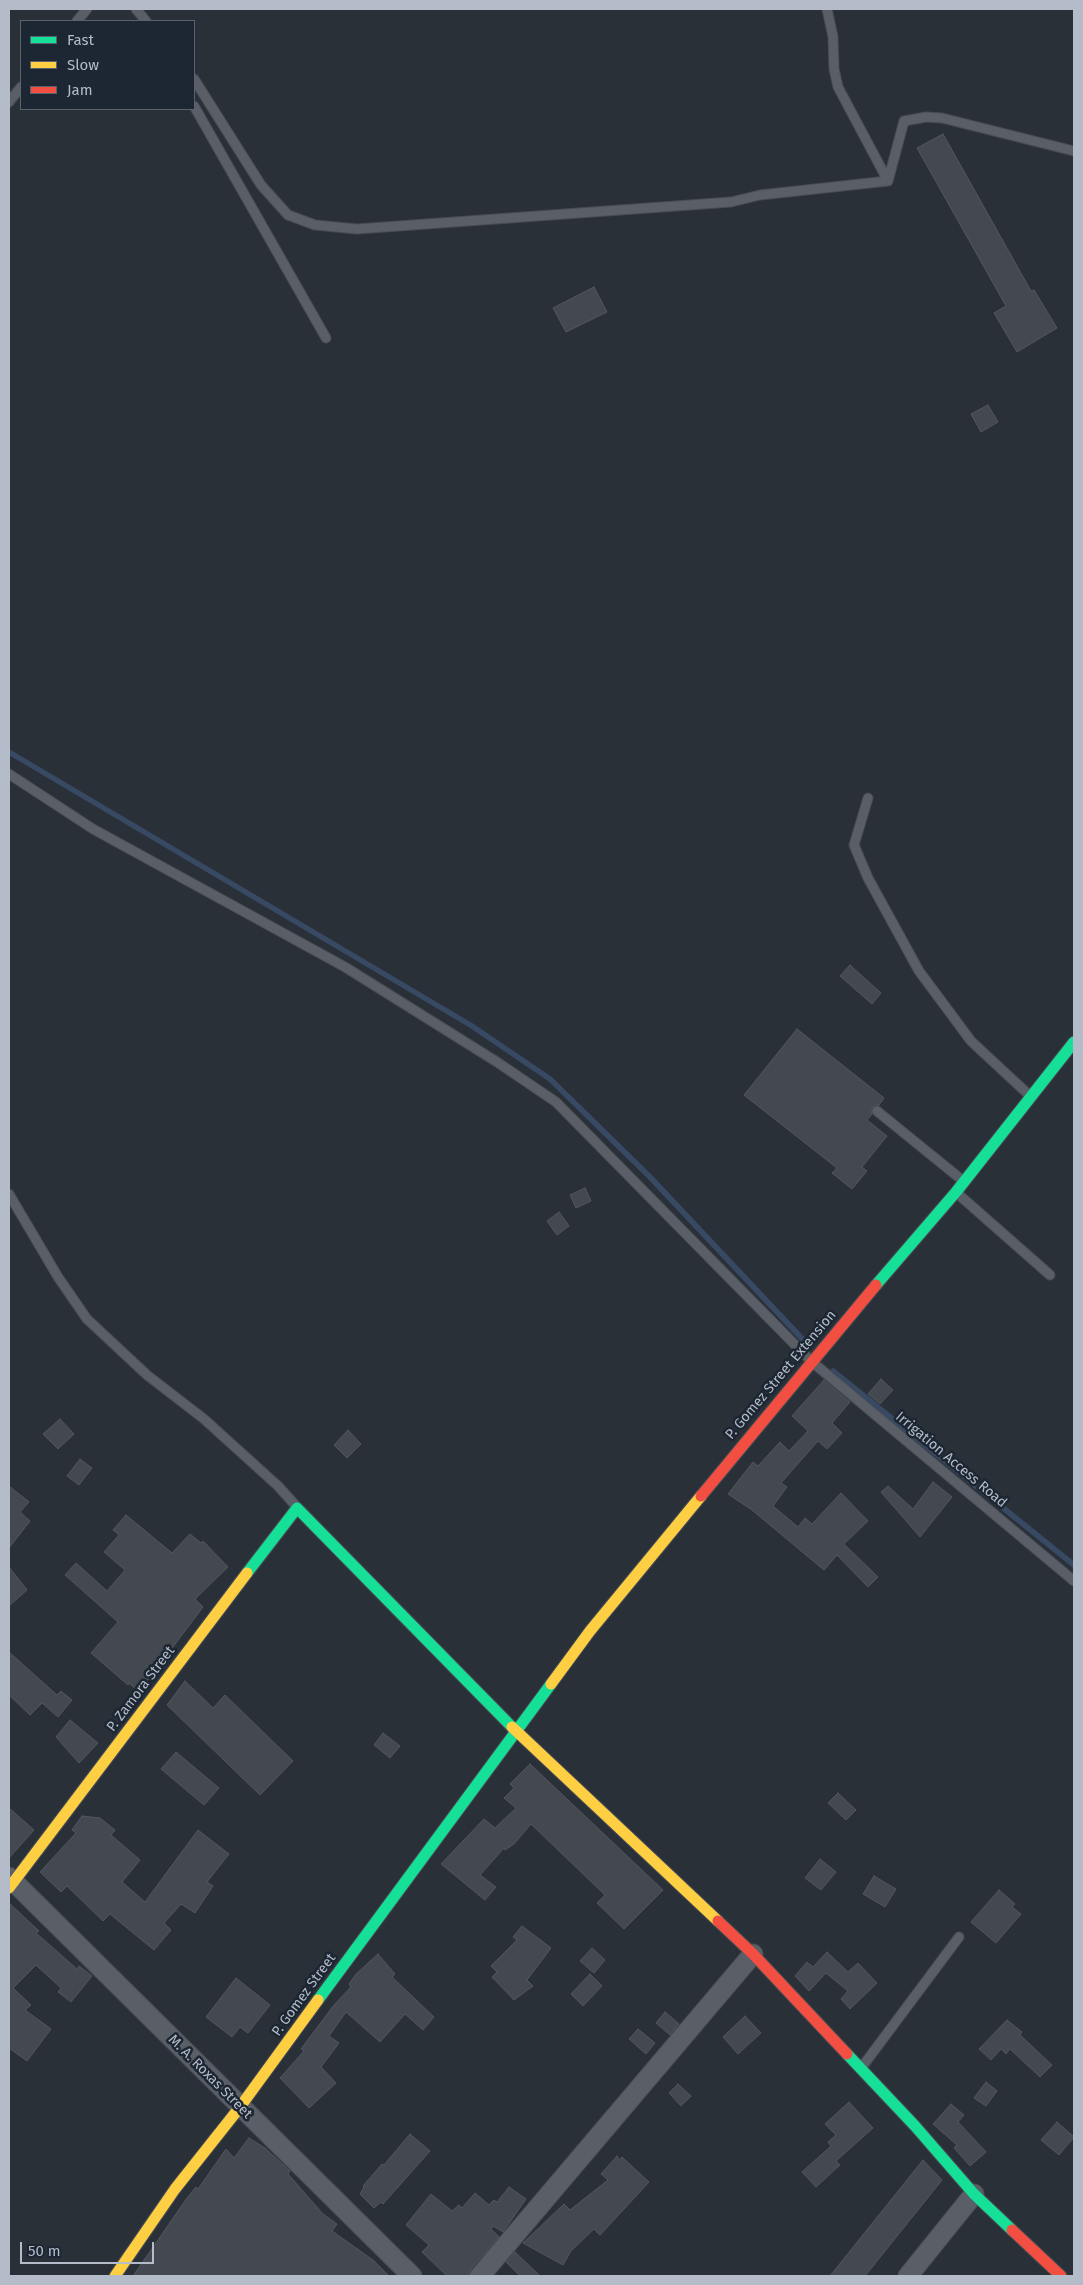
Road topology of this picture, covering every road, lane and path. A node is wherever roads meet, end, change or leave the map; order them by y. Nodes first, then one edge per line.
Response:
1 (87, 9) edge
2 (136, 9) edge
3 (827, 9) edge
4 (78, 20) edge
5 (146, 20) edge
6 (195, 82) edge
7 (20, 88) edge
8 (9, 102) edge
9 (195, 108) edge
10 (1074, 151) edge
11 (888, 181) junction
12 (326, 338) dead end
13 (9, 774) edge
14 (868, 798) dead end
15 (1074, 1042) edge
16 (1031, 1097) junction
17 (877, 1111) dead end
18 (964, 1182) junction
19 (956, 1192) junction
20 (9, 1194) edge
21 (1050, 1275) dead end
22 (811, 1361) junction
23 (297, 1508) junction
24 (1074, 1581) edge
25 (517, 1732) junction
26 (10, 1882) edge
27 (959, 1937) dead end
28 (753, 1954) junction
29 (861, 2068) junction
30 (240, 2107) junction
31 (974, 2194) junction
32 (115, 2276) edge
33 (412, 2276) edge
34 (480, 2276) edge
35 (908, 2276) edge
36 (1061, 2276) edge

1 - 4 lane
2 - 5 lane
3 - 11 lane
6 - 11 lane
7 - 8 lane
9 - 12 lane
10 - 11 lane
13 - 22 lane, Irrigation Access Road
14 - 16 lane
15 - 16 street, P. Gomez Street Extension
16 - 18 street, P. Gomez Street Extension
17 - 18 lane
18 - 19 street, P. Gomez Street Extension
19 - 21 lane
19 - 22 street, P. Gomez Street Extension
20 - 23 lane
22 - 24 lane, Irrigation Access Road
22 - 25 street, P. Gomez Street Extension
23 - 25 street
23 - 26 street, P. Zamora Street
25 - 28 street
25 - 30 street, P. Gomez Street
26 - 30 street, M. A. Roxas Street
27 - 29 lane
28 - 29 street
28 - 34 street
29 - 31 street
30 - 32 street, P. Gomez Street
30 - 33 street, M. A. Roxas Street
31 - 35 street
31 - 36 street

